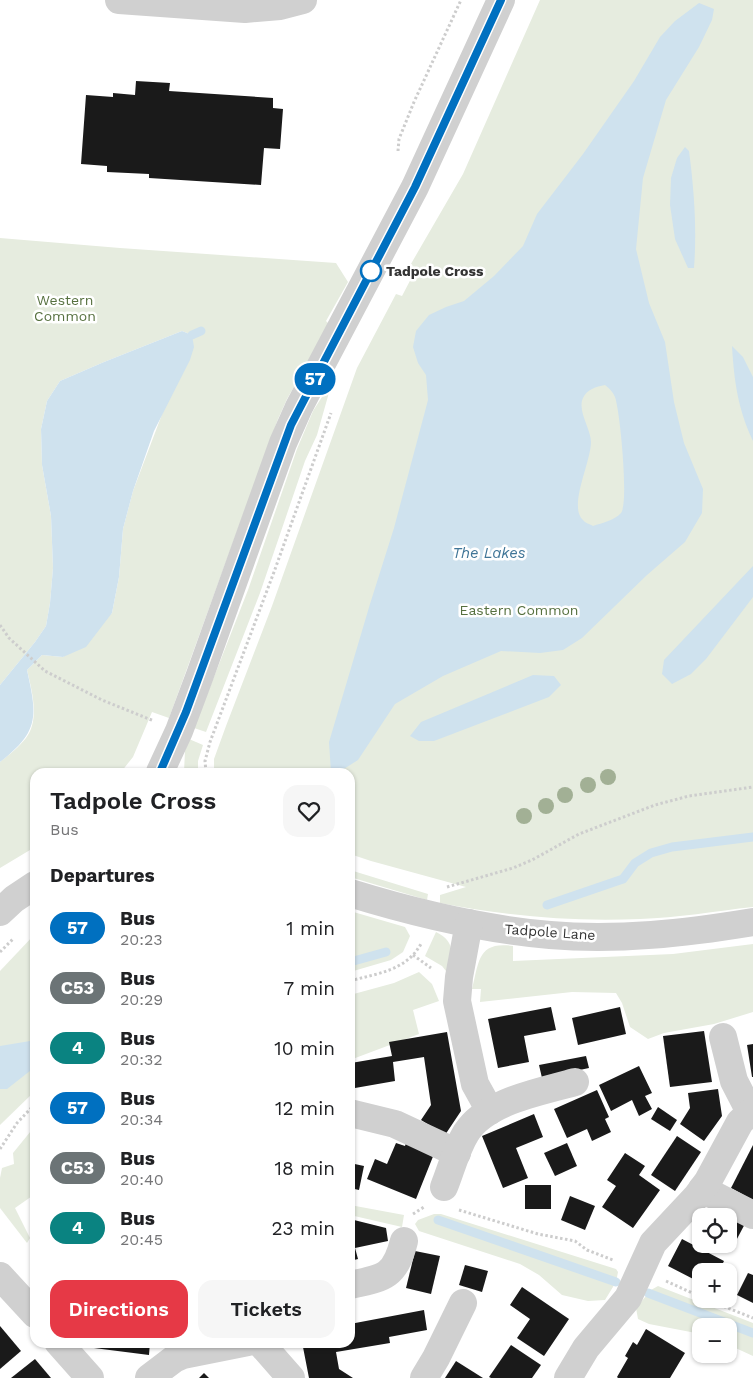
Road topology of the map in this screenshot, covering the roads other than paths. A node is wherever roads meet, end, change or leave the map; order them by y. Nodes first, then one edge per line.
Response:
1 (119, 0) edge
2 (303, 0) edge
3 (500, 0) edge
4 (162, 768) edge
5 (30, 889) edge
6 (355, 893) edge
7 (0, 912) edge
8 (753, 922) edge
9 (469, 923) junction
10 (723, 1037) dead end
11 (575, 1082) dead end
12 (490, 1111) junction
13 (751, 1111) edge
14 (355, 1114) edge
15 (457, 1153) junction
16 (702, 1189) junction
17 (442, 1200) road end
18 (753, 1215) edge
19 (404, 1241) road end
20 (0, 1276) edge
21 (355, 1284) edge
22 (462, 1303) dead end
23 (30, 1309) edge
24 (63, 1348) edge
25 (218, 1348) edge
26 (265, 1348) edge
27 (90, 1378) edge
28 (149, 1378) edge
29 (291, 1378) edge
30 (424, 1378) edge
31 (568, 1378) edge

1 - 2 street
3 - 4 street
5 - 7 street
6 - 9 street, Tadpole Lane
8 - 9 street, Tadpole Lane
9 - 12 street
10 - 13 street
11 - 12 street
12 - 15 street
13 - 16 street
14 - 15 street
15 - 17 street
16 - 18 street
16 - 31 street
19 - 21 street
20 - 23 street
22 - 30 street
24 - 27 street
25 - 28 street
26 - 29 street

